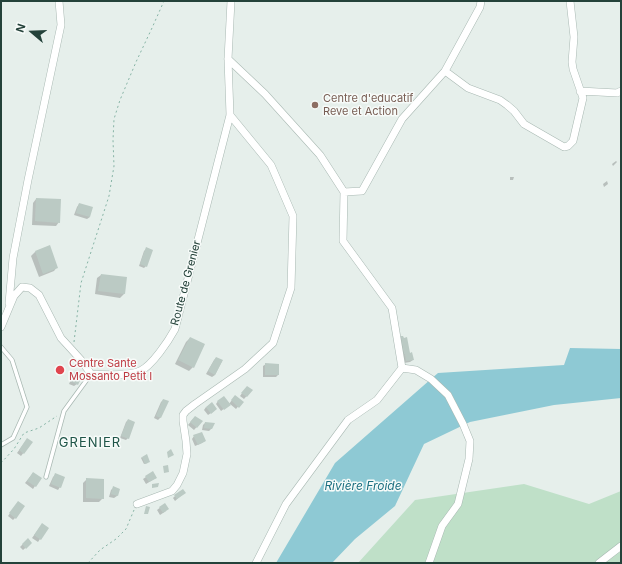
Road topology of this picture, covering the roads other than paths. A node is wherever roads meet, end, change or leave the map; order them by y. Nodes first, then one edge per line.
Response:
1 (59, 1) edge
2 (231, 1) edge
3 (481, 1) edge
4 (570, 1) edge
5 (228, 59) junction
6 (445, 71) junction
7 (621, 91) edge
8 (580, 92) junction
9 (230, 115) junction
10 (344, 192) junction
11 (8, 309) junction
12 (1, 327) edge
13 (1, 347) edge
14 (402, 368) junction
15 (91, 374) junction
16 (1, 445) edge
17 (46, 477) dead end
18 (137, 504) road end
19 (621, 546) edge
20 (256, 563) edge
21 (429, 563) edge
22 (599, 563) edge

1 - 11 street
2 - 5 street, Route de Grenier
3 - 6 street
4 - 8 street
5 - 9 street, Route de Grenier
5 - 10 street
6 - 8 street
6 - 10 street
7 - 8 street
9 - 15 street, Route de Grenier
9 - 18 street
10 - 14 street
11 - 12 street
11 - 15 street
13 - 16 lane
14 - 20 street
14 - 21 street
15 - 17 lane
19 - 22 street

